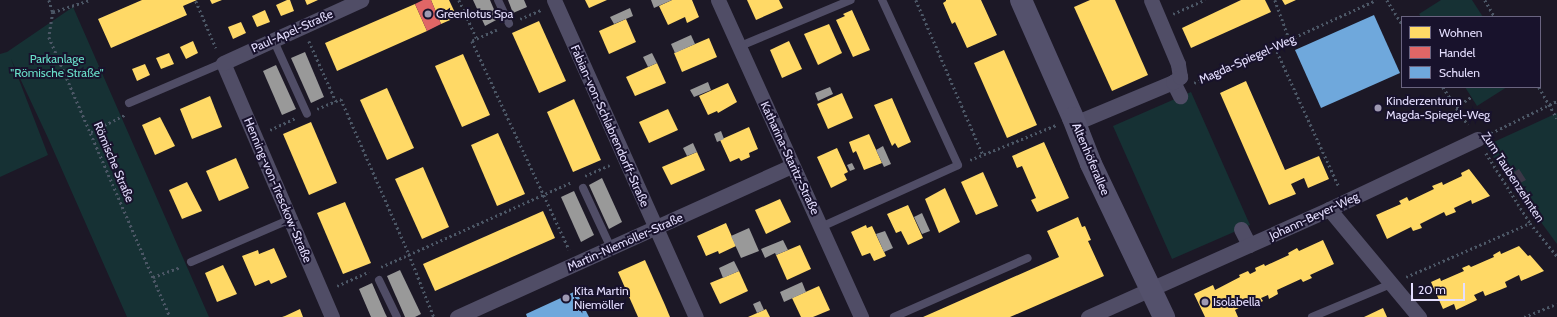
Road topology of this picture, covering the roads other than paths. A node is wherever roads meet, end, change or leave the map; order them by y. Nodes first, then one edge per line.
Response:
1 (361, 0) edge
2 (498, 0) edge
3 (718, 0) edge
4 (851, 0) edge
5 (882, 0) edge
6 (1021, 0) edge
7 (1152, 0) edge
8 (555, 2) edge
9 (509, 24) road end
10 (273, 39) junction
11 (738, 47) junction
12 (223, 63) junction
13 (1176, 79) junction
14 (1180, 96) dead end
15 (129, 103) road end
16 (307, 114) road end
17 (1065, 124) junction
18 (1477, 139) road end
19 (792, 166) junction
20 (583, 188) dead end
21 (1330, 209) junction
22 (290, 219) junction
23 (822, 227) junction
24 (656, 228) junction
25 (1241, 229) dead end
26 (1249, 245) junction
27 (611, 248) junction
28 (1028, 258) dead end
29 (191, 262) road end
30 (380, 280) dead end
31 (1391, 284) junction
32 (1149, 288) junction
33 (332, 317) edge
34 (397, 317) edge
35 (457, 317) edge
36 (696, 317) edge
37 (861, 317) edge
38 (894, 317) edge
39 (1088, 317) edge
40 (1164, 317) edge
41 (1312, 317) edge
42 (1419, 317) edge

1 - 10 street, Paul-Apel-Straße
2 - 9 lane
3 - 11 street, Katharina-Staritz-Straße
4 - 11 lane
5 - 23 lane
6 - 17 street, Altenhöferallee
7 - 13 street
8 - 24 street, Fabian-von-Schlabrendorff-Straße
10 - 12 street, Paul-Apel-Straße
10 - 16 lane
11 - 19 street, Katharina-Staritz-Straße
12 - 15 lane
12 - 22 street, Henning-von-Tresckow-Straße
13 - 14 street
13 - 17 street
17 - 32 street, Altenhöferallee
18 - 21 street, Johann-Beyer-Weg
19 - 23 street, Katharina-Staritz-Straße
19 - 24 street, Martin-Niemöller-Straße
20 - 27 lane
21 - 26 street, Johann-Beyer-Weg
21 - 31 street
22 - 29 lane
22 - 33 street, Henning-von-Tresckow-Straße
23 - 37 street, Katharina-Staritz-Straße
24 - 27 street, Martin-Niemöller-Straße
24 - 36 street, Fabian-von-Schlabrendorff-Straße
25 - 26 street
26 - 32 street, Johann-Beyer-Weg
27 - 35 street, Martin-Niemöller-Straße
28 - 38 lane
30 - 34 lane
31 - 41 lane
31 - 42 street
32 - 39 street, Johann-Beyer-Weg
32 - 40 street, Altenhöferallee

